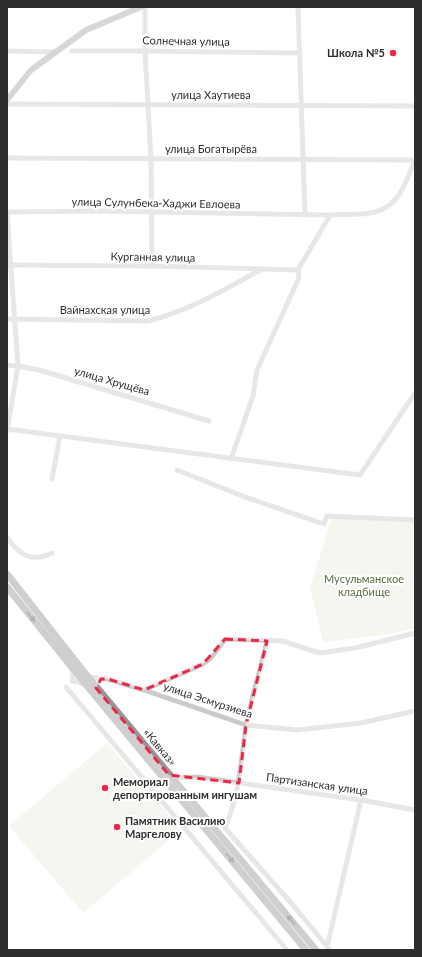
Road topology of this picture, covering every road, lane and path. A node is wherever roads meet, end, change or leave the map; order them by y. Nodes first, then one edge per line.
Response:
1 (142, 7) edge
2 (145, 7) edge
3 (298, 7) edge
4 (145, 50) junction
5 (7, 51) edge
6 (72, 51) dead end
7 (56, 52) junction
8 (300, 53) junction
9 (7, 100) edge
10 (7, 104) edge
11 (148, 105) junction
12 (301, 106) junction
13 (415, 106) edge
14 (7, 158) edge
15 (151, 159) junction
16 (302, 160) junction
17 (415, 160) edge
18 (152, 212) junction
19 (7, 213) edge
20 (305, 215) junction
21 (330, 215) junction
22 (9, 265) edge
23 (152, 266) junction
24 (264, 268) junction
25 (298, 270) junction
26 (7, 319) edge
27 (14, 319) junction
28 (7, 365) edge
29 (18, 366) junction
30 (415, 393) edge
31 (209, 421) dead end
32 (7, 430) edge
33 (60, 436) junction
34 (231, 459) junction
35 (177, 470) dead end
36 (52, 479) dead end
37 (415, 520) edge
38 (7, 537) edge
39 (52, 553) dead end
40 (7, 574) edge
41 (7, 587) edge
42 (415, 633) edge
43 (267, 641) junction
44 (88, 677) junction
45 (101, 679) junction
46 (66, 687) dead end
47 (96, 688) junction
48 (144, 690) junction
49 (415, 711) edge
50 (246, 725) junction
51 (169, 776) junction
52 (188, 777) junction
53 (239, 783) junction
54 (183, 791) junction
55 (361, 800) junction
56 (415, 810) edge
57 (328, 948) edge
58 (287, 950) edge
59 (306, 950) edge
60 (316, 950) edge

1 - 7 main road
2 - 4 street
3 - 8 street
4 - 6 street, Солнечная улица
4 - 8 street, Солнечная улица
4 - 11 street
5 - 7 street
7 - 9 main road
8 - 12 street
10 - 11 street, улица Хаутиева
11 - 12 street, улица Хаутиева
11 - 15 street
12 - 13 street, улица Хаутиева
12 - 16 street
14 - 15 street, улица Богатырёва
15 - 16 street, улица Богатырёва
15 - 18 street
16 - 17 street, улица Богатырёва
16 - 20 street
17 - 21 street, улица Сулунбека-Хаджи Евлоева
18 - 19 street, улица Сулунбека-Хаджи Евлоева
18 - 20 street, улица Сулунбека-Хаджи Евлоева
18 - 23 street
19 - 22 street
20 - 21 street, улица Сулунбека-Хаджи Евлоева
21 - 25 street
22 - 23 street, Курганная улица
22 - 27 street
23 - 24 street, Курганная улица
24 - 25 street, Курганная улица
24 - 27 street, Вайнахская улица
25 - 34 street
26 - 27 street, Вайнахская улица
27 - 29 street
28 - 29 street, улица Хрущёва
29 - 31 street, улица Хрущёва
29 - 32 street
30 - 34 street
32 - 33 street
33 - 34 street
33 - 36 street
35 - 37 street
38 - 39 street
40 - 44 highway, «Кавказ»
41 -> 59 highway, «Кавказ»
42 - 43 street
43 - 48 street
43 - 50 street
44 - 45 street, улица Эсмурзиева
44 - 47 highway, «Кавказ»
45 - 47 street
45 - 48 street, улица Эсмурзиева
46 - 58 street
47 - 51 highway, «Кавказ»
48 - 50 street, улица Эсмурзиева
49 - 50 street, улица Эсмурзиева
50 - 53 street
51 - 52 street, Партизанская улица
51 - 54 highway, «Кавказ»
52 - 53 street, Партизанская улица
52 - 54 street
53 - 55 street, Партизанская улица
53 - 57 street
60 -> 54 highway, «Кавказ»
55 - 56 street, Партизанская улица
55 - 57 street

